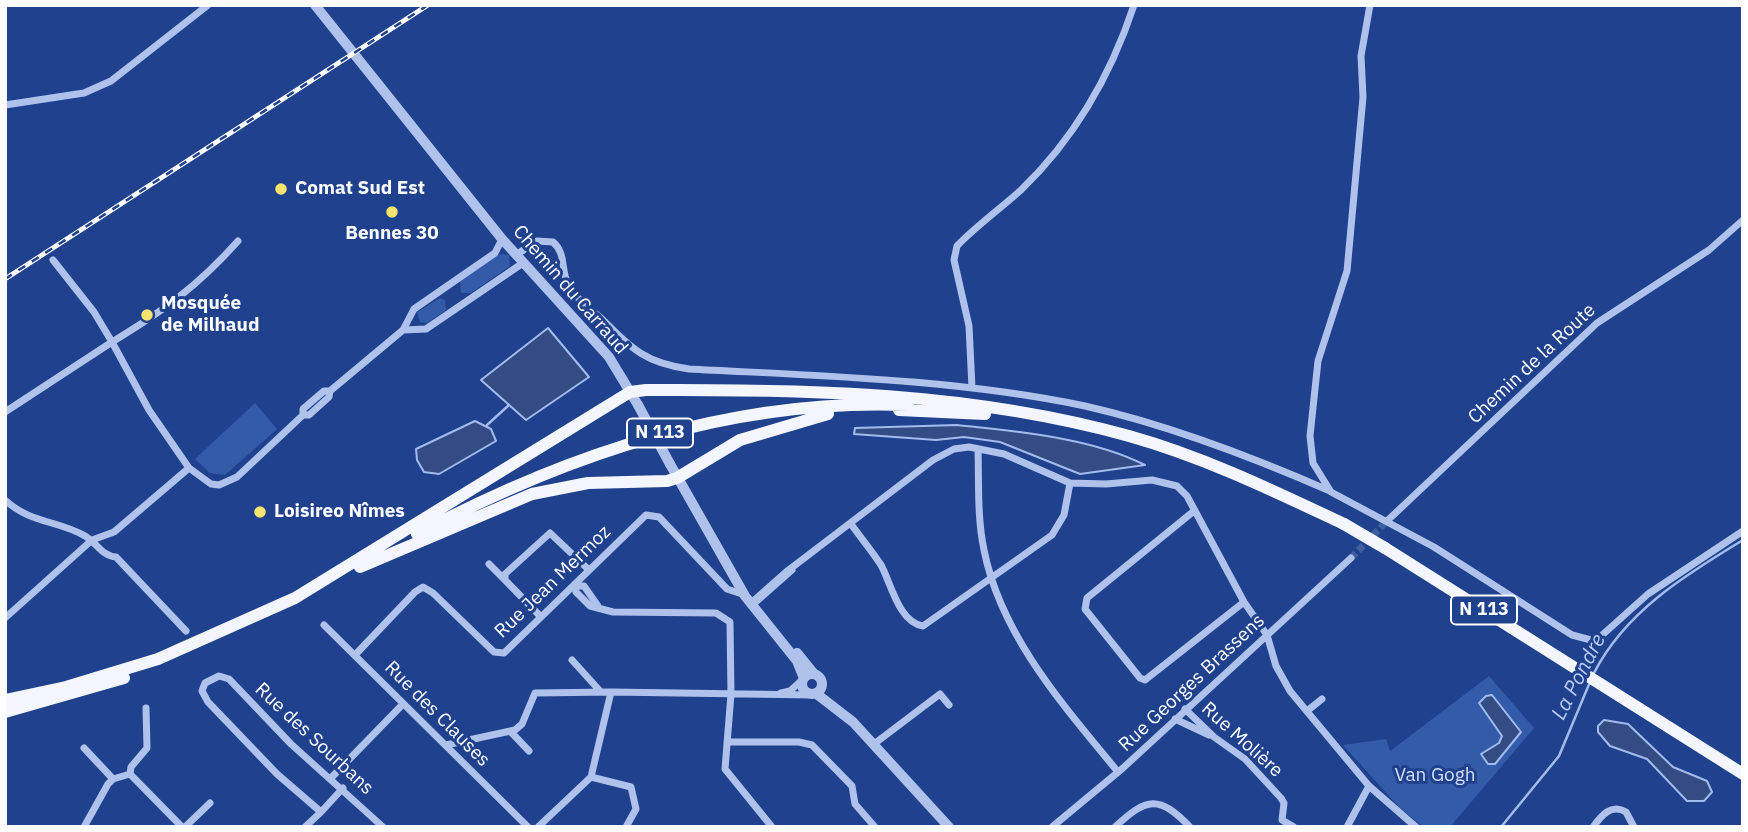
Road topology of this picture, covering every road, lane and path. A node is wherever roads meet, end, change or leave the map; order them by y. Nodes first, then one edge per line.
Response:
1 (208, 5) edge
2 (315, 5) edge
3 (1134, 5) edge
4 (1370, 5) edge
5 (5, 105) edge
6 (1743, 220) edge
7 (502, 239) junction
8 (238, 241) dead end
9 (519, 259) junction
10 (53, 260) dead end
11 (402, 330) junction
12 (112, 342) junction
13 (972, 388) junction
14 (631, 393) junction
15 (5, 412) edge
16 (1036, 416) junction
17 (978, 449) junction
18 (189, 468) junction
19 (677, 478) junction
20 (1070, 483) junction
21 (1331, 492) junction
22 (5, 500) edge
23 (1194, 511) junction
24 (1387, 521) junction
25 (851, 524) junction
26 (1743, 531) edge
27 (92, 540) junction
28 (1351, 558) tunnel mouth
29 (489, 564) dead end
30 (589, 570) junction
31 (992, 579) junction
32 (505, 580) junction
33 (575, 585) junction
34 (314, 587) junction
35 (295, 598) junction
36 (748, 599) junction
37 (1244, 602) junction
38 (541, 617) junction
39 (5, 618) edge
40 (765, 620) junction
41 (324, 625) dead end
42 (186, 631) dead end
43 (1266, 635) junction
44 (355, 655) junction
45 (572, 660) dead end
46 (814, 674) junction
47 (802, 678) junction
48 (822, 683) junction
49 (600, 691) junction
50 (611, 692) junction
51 (731, 694) junction
52 (770, 695) junction
53 (815, 695) junction
54 (1322, 699) dead end
55 (5, 700) edge
56 (403, 704) junction
57 (948, 705) dead end
58 (146, 708) dead end
59 (1185, 709) junction
60 (1307, 711) junction
61 (5, 712) edge
62 (1175, 719) junction
63 (853, 722) junction
64 (511, 732) junction
65 (1211, 734) junction
66 (727, 742) junction
67 (874, 744) junction
68 (446, 745) junction
69 (84, 748) dead end
70 (529, 751) dead end
71 (1118, 772) junction
72 (130, 774) junction
73 (1743, 774) edge
74 (591, 777) junction
75 (331, 778) junction
76 (113, 779) junction
77 (1369, 786) junction
78 (343, 788) junction
79 (209, 803) dead end
80 (320, 812) junction
81 (84, 827) edge
82 (184, 827) edge
83 (305, 827) edge
84 (383, 827) edge
85 (528, 827) edge
86 (538, 827) edge
87 (625, 827) edge
88 (772, 827) edge
89 (875, 827) edge
90 (949, 827) edge
91 (1052, 827) edge
92 (1115, 827) edge
93 (1189, 827) edge
94 (1294, 827) edge
95 (1347, 827) edge
96 (1416, 827) edge
97 (1592, 827) edge
98 (1634, 827) edge

1 - 5 street
2 - 7 street, Chemin du Carraud
3 - 13 street
4 - 21 street
6 - 24 street, Chemin de la Route
7 - 9 street, Chemin du Carraud
7 - 11 street
8 - 12 street
9 - 11 street
9 - 13 street
9 - 14 street, Chemin du Carraud
10 - 12 street
11 - 18 street
12 - 15 street
12 - 18 street
13 - 21 street
14 - 16 main road
14 - 19 street, Chemin du Carraud, bridge
14 - 34 main road
16 - 19 main road
16 - 34 main road, N 113
16 - 73 main road, N 113, bridge
17 - 20 street
17 - 25 street
17 - 31 street
18 - 27 street
19 - 34 main road
19 - 36 street, Chemin du Carraud
20 - 23 street
20 - 31 street
21 - 24 street
22 - 27 street
23 - 37 street
23 - 37 street
24 - 26 street
25 - 31 street
25 - 36 street
27 - 39 street
27 - 42 street
28 - 43 street, Rue Georges Brassens
29 - 32 street
30 - 32 street
30 - 33 street, Rue Jean Mermoz
30 - 36 street, Rue Jean Mermoz
31 - 71 street
32 - 38 street
33 - 38 street, Rue Jean Mermoz
33 - 51 street
34 - 35 main road, N 113
35 - 55 main road, N 113
35 - 61 main road, N 113
36 - 40 street, Chemin du Carraud
37 - 43 street
38 - 44 street, Rue Jean Mermoz
40 - 46 street, Chemin du Carraud
40 - 47 street, Chemin du Carraud
41 - 44 street, Rue des Clauses
43 - 59 street, Rue Georges Brassens
43 - 60 street
44 - 56 street, Rue des Clauses
45 - 49 street
46 - 47 street
46 - 48 street, Chemin du Carraud
47 - 52 street
47 - 53 street, Chemin du Carraud
48 - 53 street
48 - 63 street, Chemin du Carraud
49 - 50 street
49 - 64 street
50 - 51 street
50 - 74 street
51 - 52 street
51 - 66 street
52 - 53 street
53 - 63 street, Chemin du Carraud
54 - 60 street
56 - 68 street, Rue des Clauses
56 - 75 street
57 - 67 street
58 - 72 street
59 - 62 street, Rue Georges Brassens
59 - 65 street, Rue Molière
60 - 77 street
62 - 65 street
62 - 71 street, Rue Georges Brassens
63 - 67 street, Chemin du Carraud
64 - 68 street
64 - 70 street
65 - 94 street, Rue Molière
66 - 88 street
66 - 89 street
67 - 90 street, Chemin du Carraud
68 - 85 street, Rue des Clauses
69 - 76 street
71 - 91 street, Rue Georges Brassens
72 - 76 street
72 - 82 street
74 - 86 street
74 - 87 street
75 - 78 street, Rue des Sourbans
75 - 80 street, Rue des Sourbans
76 - 81 street
77 - 95 street
77 - 96 street
78 - 80 street
78 - 84 street, Rue des Sourbans
79 - 82 street
80 - 83 street
92 - 93 street
97 - 98 street

